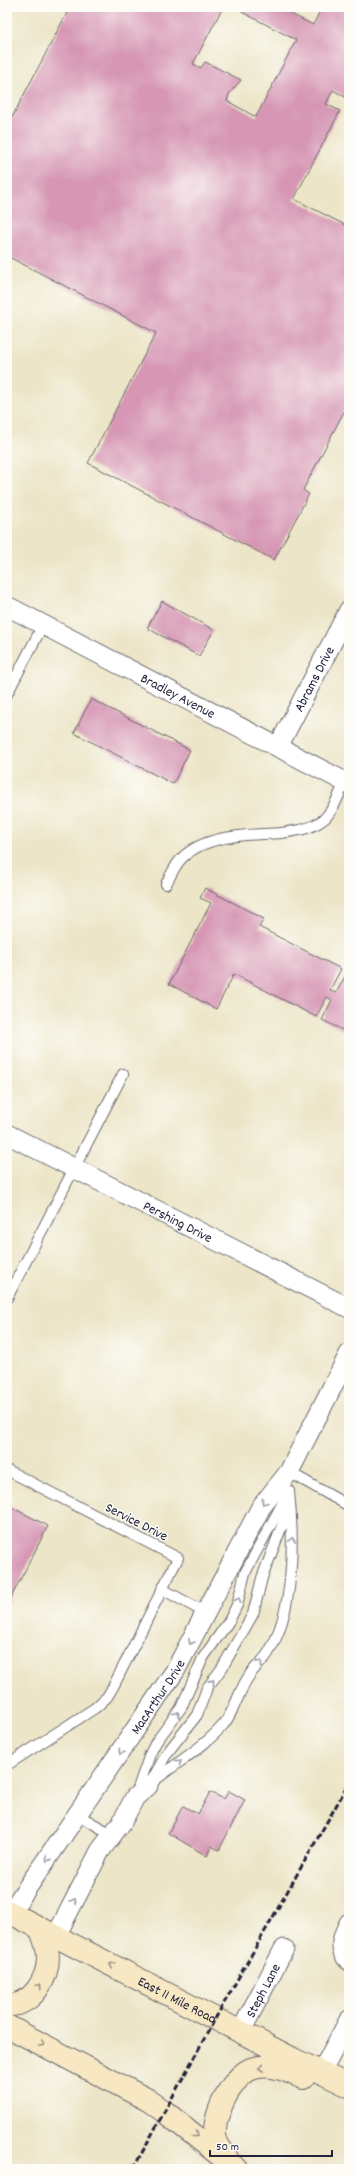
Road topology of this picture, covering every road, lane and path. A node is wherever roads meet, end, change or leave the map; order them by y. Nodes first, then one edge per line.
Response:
1 (7, 606) edge
2 (349, 610) edge
3 (43, 625) junction
4 (7, 694) edge
5 (278, 747) junction
6 (347, 783) edge
7 (166, 884) dead end
8 (123, 1074) dead end
9 (7, 1134) edge
10 (75, 1168) junction
11 (7, 1298) edge
12 (349, 1308) edge
13 (349, 1354) edge
14 (7, 1470) edge
15 (289, 1472) junction
16 (289, 1491) junction
17 (349, 1506) edge
18 (162, 1590) junction
19 (206, 1613) junction
20 (7, 1765) edge
21 (142, 1792) junction
22 (78, 1815) junction
23 (112, 1835) junction
24 (9, 1912) edge
25 (349, 1923) edge
26 (48, 1932) junction
27 (284, 1949) dead end
28 (349, 1961) edge
29 (7, 2005) edge
30 (349, 2020) edge
31 (7, 2026) edge
32 (241, 2031) junction
33 (321, 2073) junction
34 (349, 2086) edge
35 (349, 2099) edge
36 (233, 2166) edge

1 - 3 street, Bradley Avenue
2 - 5 street, Abrams Drive
3 - 4 lane
3 - 5 street, Bradley Avenue
5 - 6 street, Bradley Avenue
6 - 7 lane
8 - 10 lane
9 - 10 street, Pershing Drive
10 - 11 lane
10 - 12 street, Pershing Drive
13 - 15 street, MacArthur Drive
14 - 18 lane, Service Drive
15 - 16 street, MacArthur Drive
15 - 17 lane
15 -> 19 street, MacArthur Drive
21 -> 16 lane
21 -> 16 lane
21 -> 16 lane
18 - 19 lane
18 - 20 lane
19 -> 22 street, MacArthur Drive
21 - 23 street
22 - 23 lane
22 -> 24 street, MacArthur Drive
26 -> 23 street
24 - 26 main road, East 11 Mile Road
25 - 28 street
29 -> 26 main road
32 -> 26 main road, East 11 Mile Road
27 - 32 street, Steph Lane
30 - 33 street
31 -> 36 main road
32 - 33 main road, East 11 Mile Road
33 - 34 main road, East 11 Mile Road
35 -> 36 main road

